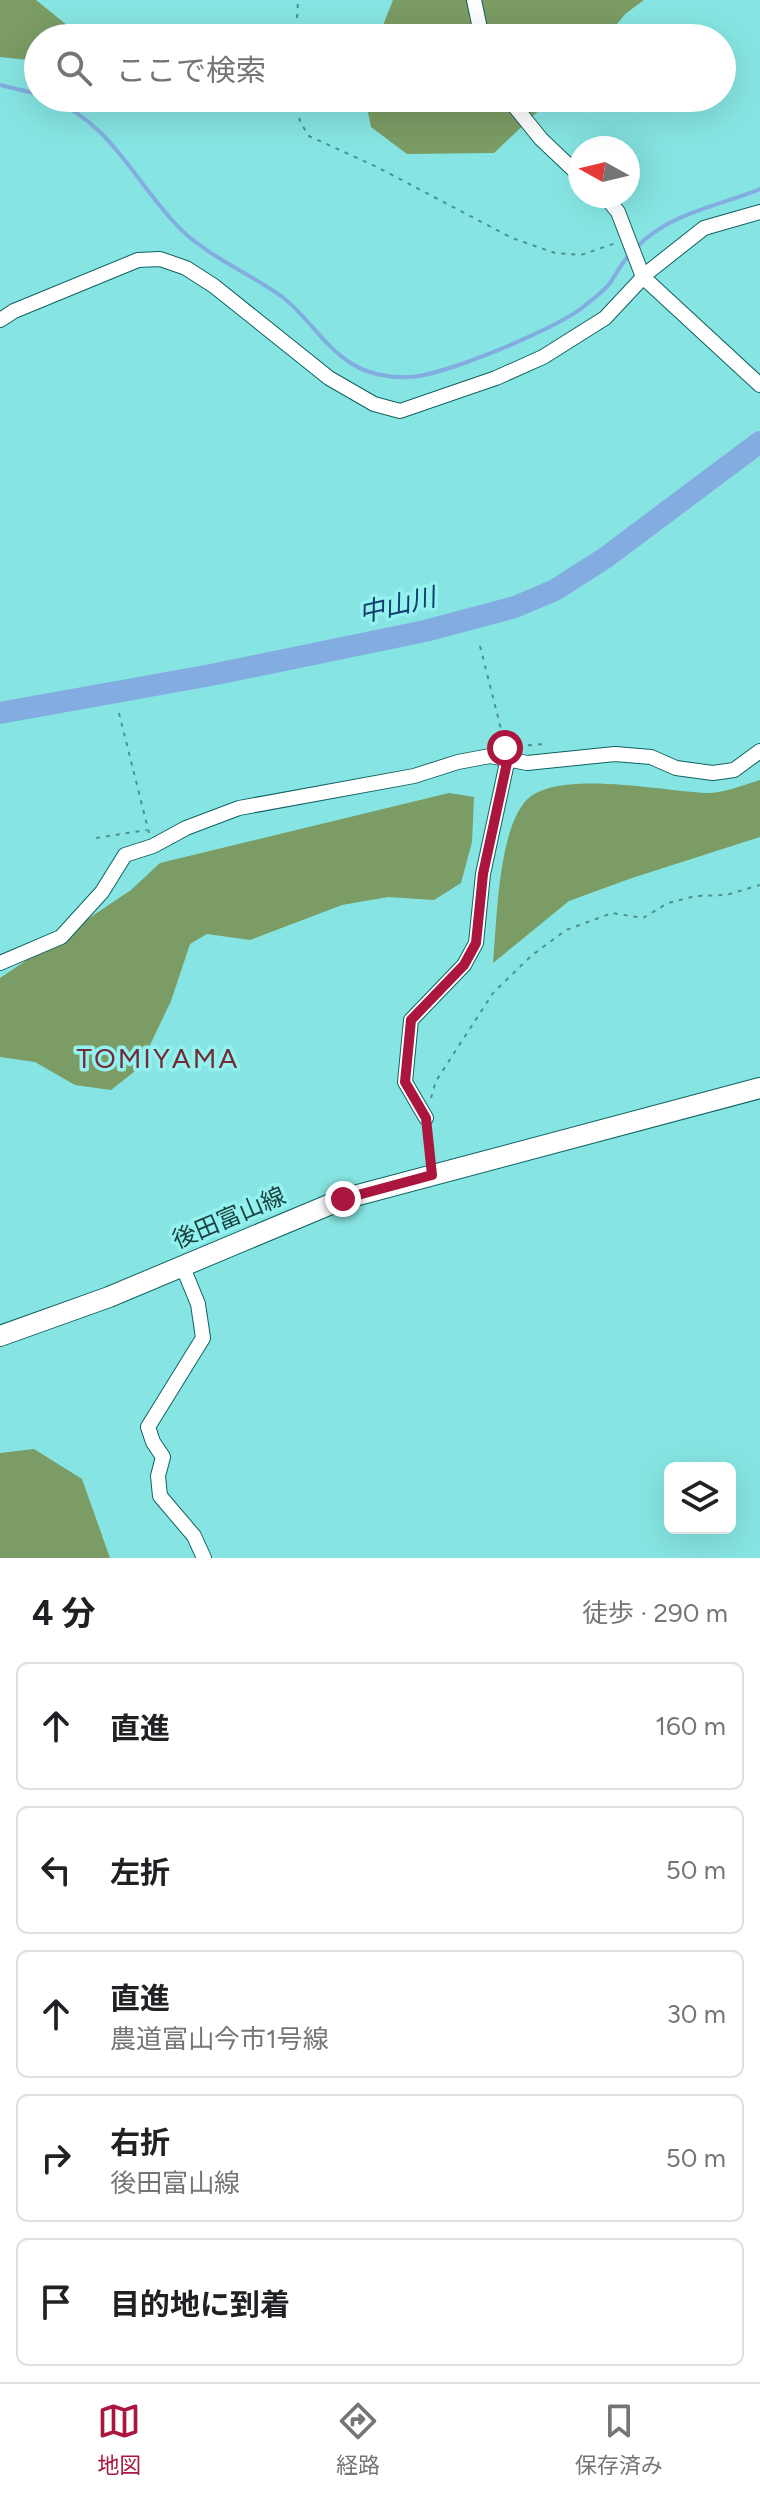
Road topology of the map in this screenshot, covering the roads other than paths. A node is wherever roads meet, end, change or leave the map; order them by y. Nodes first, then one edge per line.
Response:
1 (474, 0) edge
2 (479, 24) edge
3 (519, 112) edge
4 (568, 165) edge
5 (615, 208) edge
6 (760, 212) edge
7 (643, 277) junction
8 (0, 320) edge
9 (760, 385) edge
10 (760, 751) edge
11 (506, 753) junction
12 (0, 963) edge
13 (760, 1088) edge
14 (426, 1118) road end
15 (182, 1265) junction
16 (0, 1336) edge
17 (204, 1558) edge

1 - 2 street
3 - 4 street
5 - 7 street
6 - 7 street
7 - 8 street
7 - 9 street
10 - 11 street
11 - 12 street
11 - 14 street
13 - 15 main road, 後田富山線
15 - 16 main road, 後田富山線
15 - 17 street

